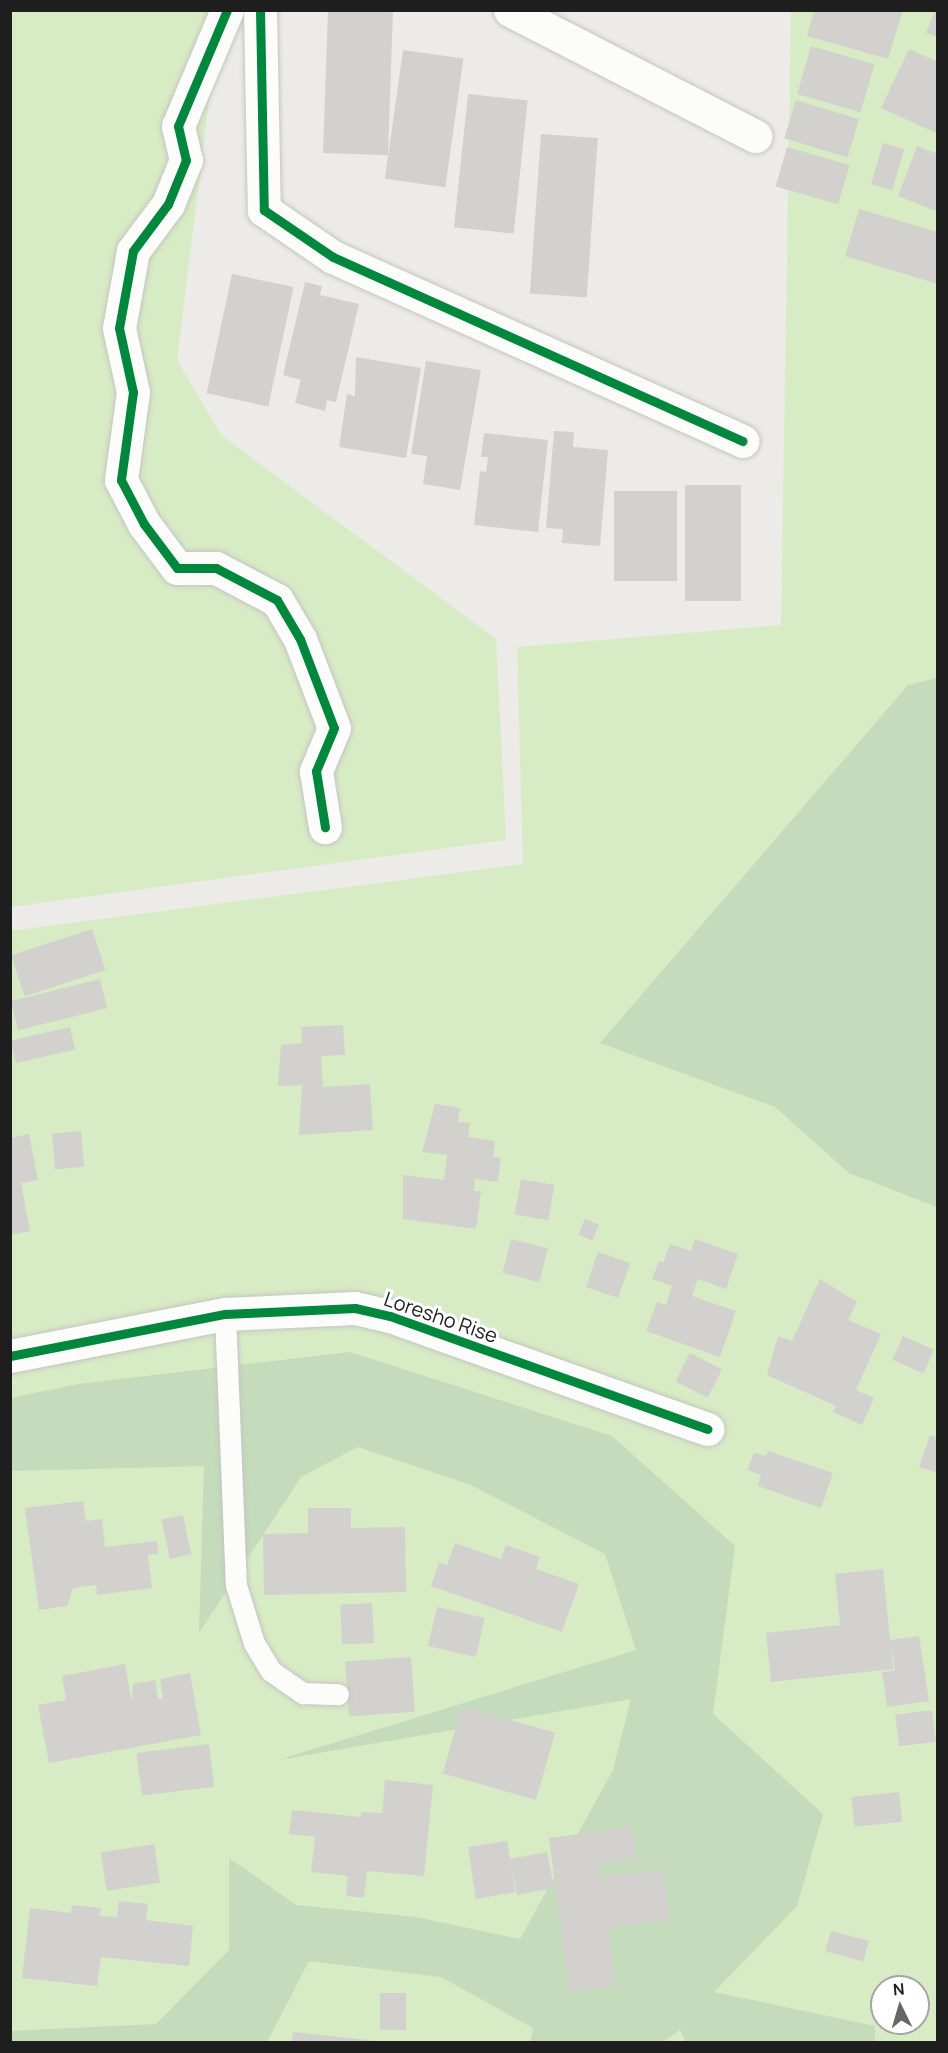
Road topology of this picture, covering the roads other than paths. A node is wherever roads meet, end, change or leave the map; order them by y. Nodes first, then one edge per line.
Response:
1 (227, 10) edge
2 (260, 10) edge
3 (510, 10) edge
4 (755, 136) dead end
5 (743, 441) dead end
6 (325, 827) dead end
7 (225, 1314) junction
8 (10, 1356) edge
9 (708, 1429) dead end
10 (338, 1694) dead end

1 - 6 street
2 - 5 street
3 - 4 street
7 - 8 street, Loresho Rise
7 - 9 street, Loresho Rise
7 - 10 lane

